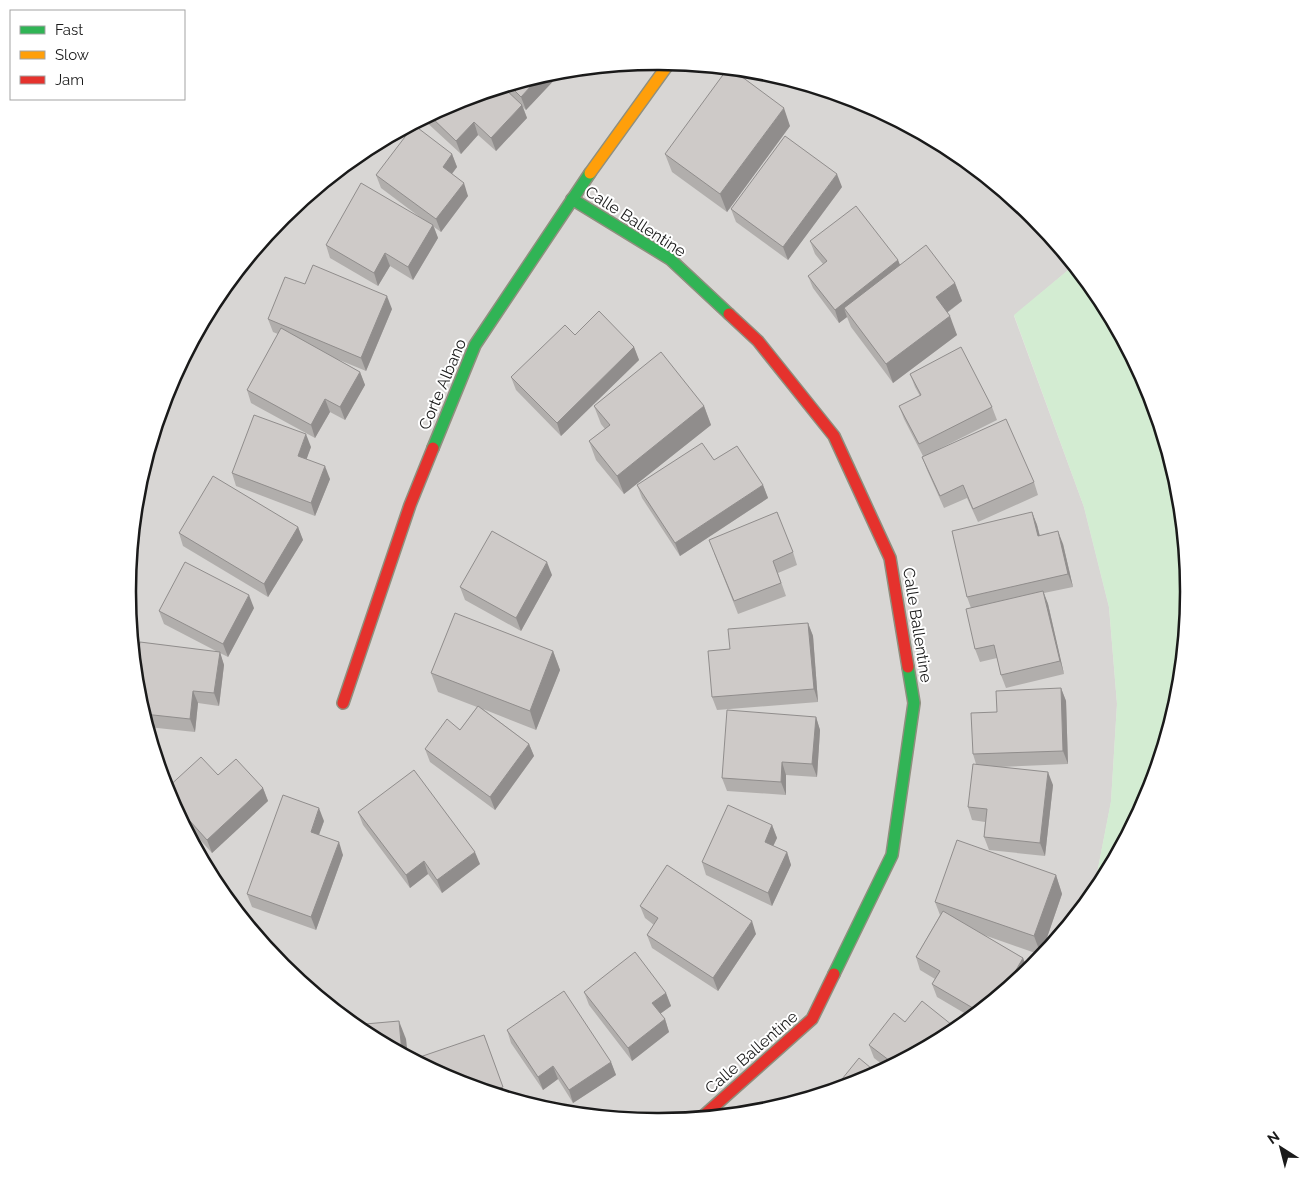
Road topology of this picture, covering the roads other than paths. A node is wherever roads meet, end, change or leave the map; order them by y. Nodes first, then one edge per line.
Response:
1 (664, 70) edge
2 (572, 199) junction
3 (343, 703) dead end
4 (710, 1110) edge

1 - 2 street, Corte Albano
2 - 3 street, Corte Albano
2 - 4 street, Calle Ballentine

